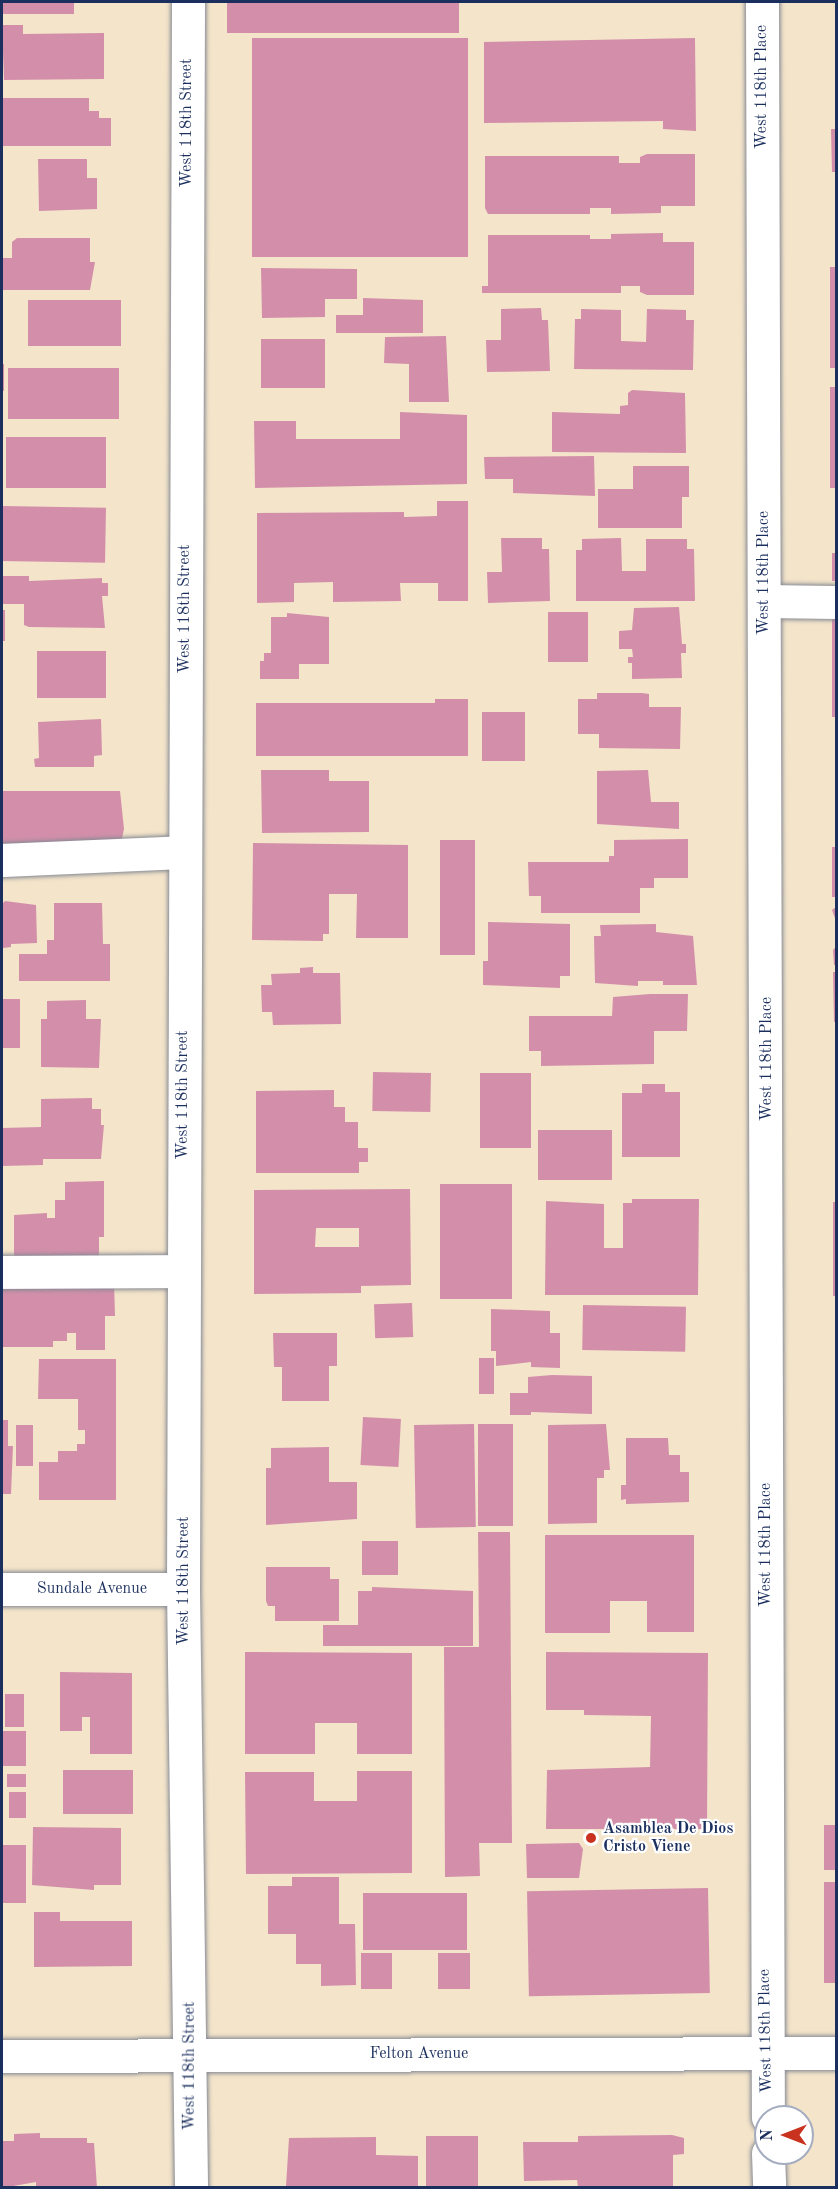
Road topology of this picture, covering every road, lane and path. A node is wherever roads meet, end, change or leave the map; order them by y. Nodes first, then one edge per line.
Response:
1 (188, 2) edge
2 (762, 2) edge
3 (764, 601) junction
4 (837, 602) edge
5 (183, 852) junction
6 (2, 860) edge
7 (183, 1271) junction
8 (2, 1272) edge
9 (2, 1588) edge
10 (183, 1588) junction
11 (837, 2053) edge
12 (191, 2054) junction
13 (766, 2054) junction
14 (2, 2056) edge
15 (768, 2105) edge
16 (768, 2165) edge
17 (191, 2187) edge
18 (769, 2187) edge

1 - 5 street, West 118th Street
2 - 3 street, West 118th Place
3 - 4 street
3 - 13 street, West 118th Place
5 - 6 street
5 - 7 street, West 118th Street
7 - 8 street
7 - 10 street, West 118th Street
9 - 10 street, Sundale Avenue
10 - 12 street, West 118th Street
11 - 13 street, Felton Avenue
12 - 13 street, Felton Avenue
12 - 14 street, Felton Avenue
12 - 17 street, West 118th Street
13 - 15 street, West 118th Place
16 - 18 street

